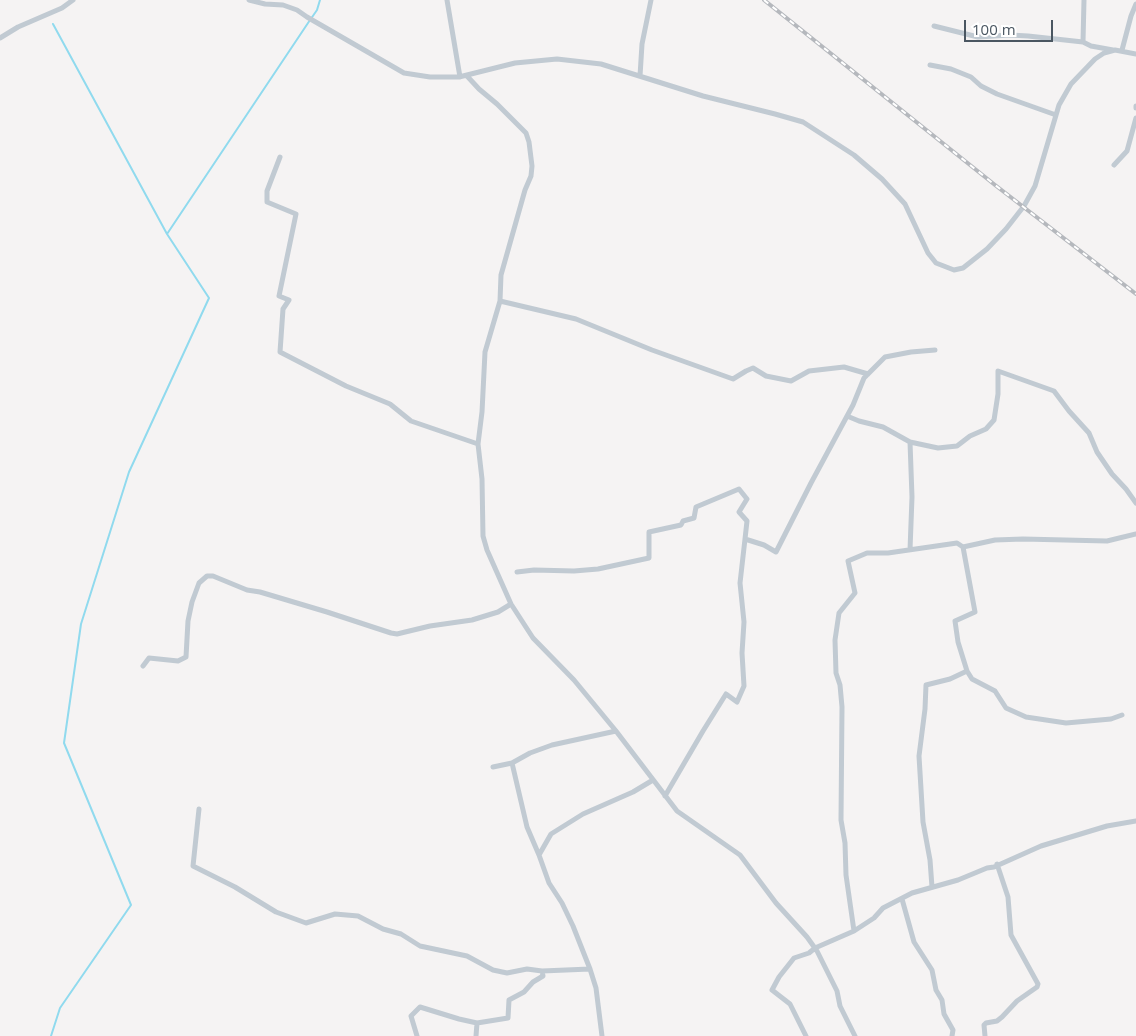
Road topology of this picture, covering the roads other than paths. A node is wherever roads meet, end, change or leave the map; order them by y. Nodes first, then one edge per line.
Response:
1 (73, 0) edge
2 (249, 0) edge
3 (446, 0) edge
4 (651, 0) edge
5 (1084, 0) edge
6 (1136, 4) edge
7 (934, 26) dead end
8 (0, 38) edge
9 (1083, 42) junction
10 (1114, 50) junction
11 (1122, 50) junction
12 (1136, 54) edge
13 (930, 65) dead end
14 (477, 74) junction
15 (467, 76) junction
16 (640, 76) junction
17 (460, 77) junction
18 (474, 84) junction
19 (1056, 115) junction
20 (1136, 118) edge
21 (280, 157) dead end
22 (1114, 165) dead end
23 (500, 301) junction
24 (935, 350) dead end
25 (868, 374) junction
26 (847, 416) junction
27 (910, 442) junction
28 (478, 444) junction
29 (1136, 503) edge
30 (1136, 534) edge
31 (745, 539) junction
32 (962, 547) junction
33 (910, 550) junction
34 (517, 572) dead end
35 (511, 604) junction
36 (143, 666) dead end
37 (967, 671) junction
38 (1122, 714) dead end
39 (616, 731) junction
40 (512, 763) junction
41 (492, 767) dead end
42 (653, 780) junction
43 (666, 796) junction
44 (199, 809) dead end
45 (1136, 821) edge
46 (539, 855) junction
47 (997, 864) junction
48 (932, 887) junction
49 (902, 899) junction
50 (854, 931) junction
51 (815, 948) junction
52 (590, 968) junction
53 (542, 971) junction
54 (477, 1023) junction
55 (417, 1036) edge
56 (476, 1036) edge
57 (602, 1036) edge
58 (806, 1036) edge
59 (855, 1036) edge
60 (952, 1036) edge
61 (985, 1036) edge

1 - 8 street
2 - 17 street
3 - 17 street
4 - 16 street
5 - 9 street
6 - 11 street
7 - 9 street
9 - 10 street
10 - 11 street
10 - 19 street
11 - 12 street
13 - 19 street
14 - 15 street
14 - 16 street
14 - 18 street
15 - 17 street
15 - 18 street
16 - 19 street
18 - 23 street
20 - 22 street
21 - 28 street
23 - 25 street
23 - 28 street
24 - 25 street
25 - 26 street
26 - 27 street
26 - 31 street
27 - 29 street
27 - 33 street
28 - 35 street
30 - 32 street
31 - 34 street
31 - 43 street
32 - 33 street
32 - 37 street
33 - 50 street
35 - 36 street
35 - 39 street
37 - 38 street
37 - 48 street
39 - 40 street
39 - 42 street
40 - 41 street
40 - 46 street
42 - 43 street
42 - 46 street
43 - 51 street
44 - 53 street
45 - 47 street
46 - 52 street
47 - 48 street
47 - 61 street
48 - 49 street
49 - 50 street
49 - 60 street
50 - 51 street
51 - 58 street
51 - 59 street
52 - 53 street
52 - 57 street
53 - 54 street
54 - 55 street
54 - 56 street

